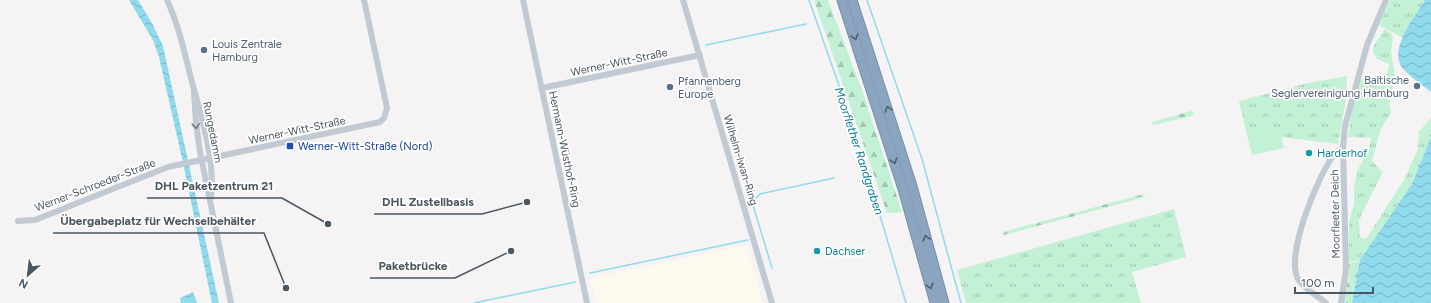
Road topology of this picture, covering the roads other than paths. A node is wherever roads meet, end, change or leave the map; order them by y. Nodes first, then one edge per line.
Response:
1 (167, 0) edge
2 (364, 0) edge
3 (523, 0) edge
4 (683, 0) edge
5 (842, 0) edge
6 (852, 0) edge
7 (1386, 0) edge
8 (700, 55) junction
9 (542, 88) junction
10 (194, 92) junction
11 (1343, 148) junction
12 (209, 158) junction
13 (201, 160) junction
14 (211, 201) junction
15 (18, 221) dead end
16 (231, 303) edge
17 (587, 303) edge
18 (772, 303) edge
19 (935, 303) edge
20 (944, 303) edge
21 (1326, 303) edge
22 (1341, 303) edge

1 - 10 street, Rungedamm
2 - 12 street, Werner-Witt-Straße
3 - 9 street, Hermann-Wüsthof-Ring
4 - 8 street, Wilhelm-Iwan-Ring
5 -> 19 highway
20 -> 6 highway
7 - 11 street, Moorfleeter Deich
8 - 9 street, Werner-Witt-Straße
8 - 18 street, Wilhelm-Iwan-Ring
9 - 17 street, Hermann-Wüsthof-Ring
10 - 12 street, Rungedamm
10 -> 13 street, Rungedamm
11 - 21 street, Moorfleeter Deich
11 - 22 street, Moorfleeter Deich
12 - 13 street, Werner-Witt-Straße
12 - 14 street, Rungedamm
13 - 14 street, Rungedamm
13 - 15 street, Werner-Schroeder-Straße
14 - 16 street, Rungedamm

